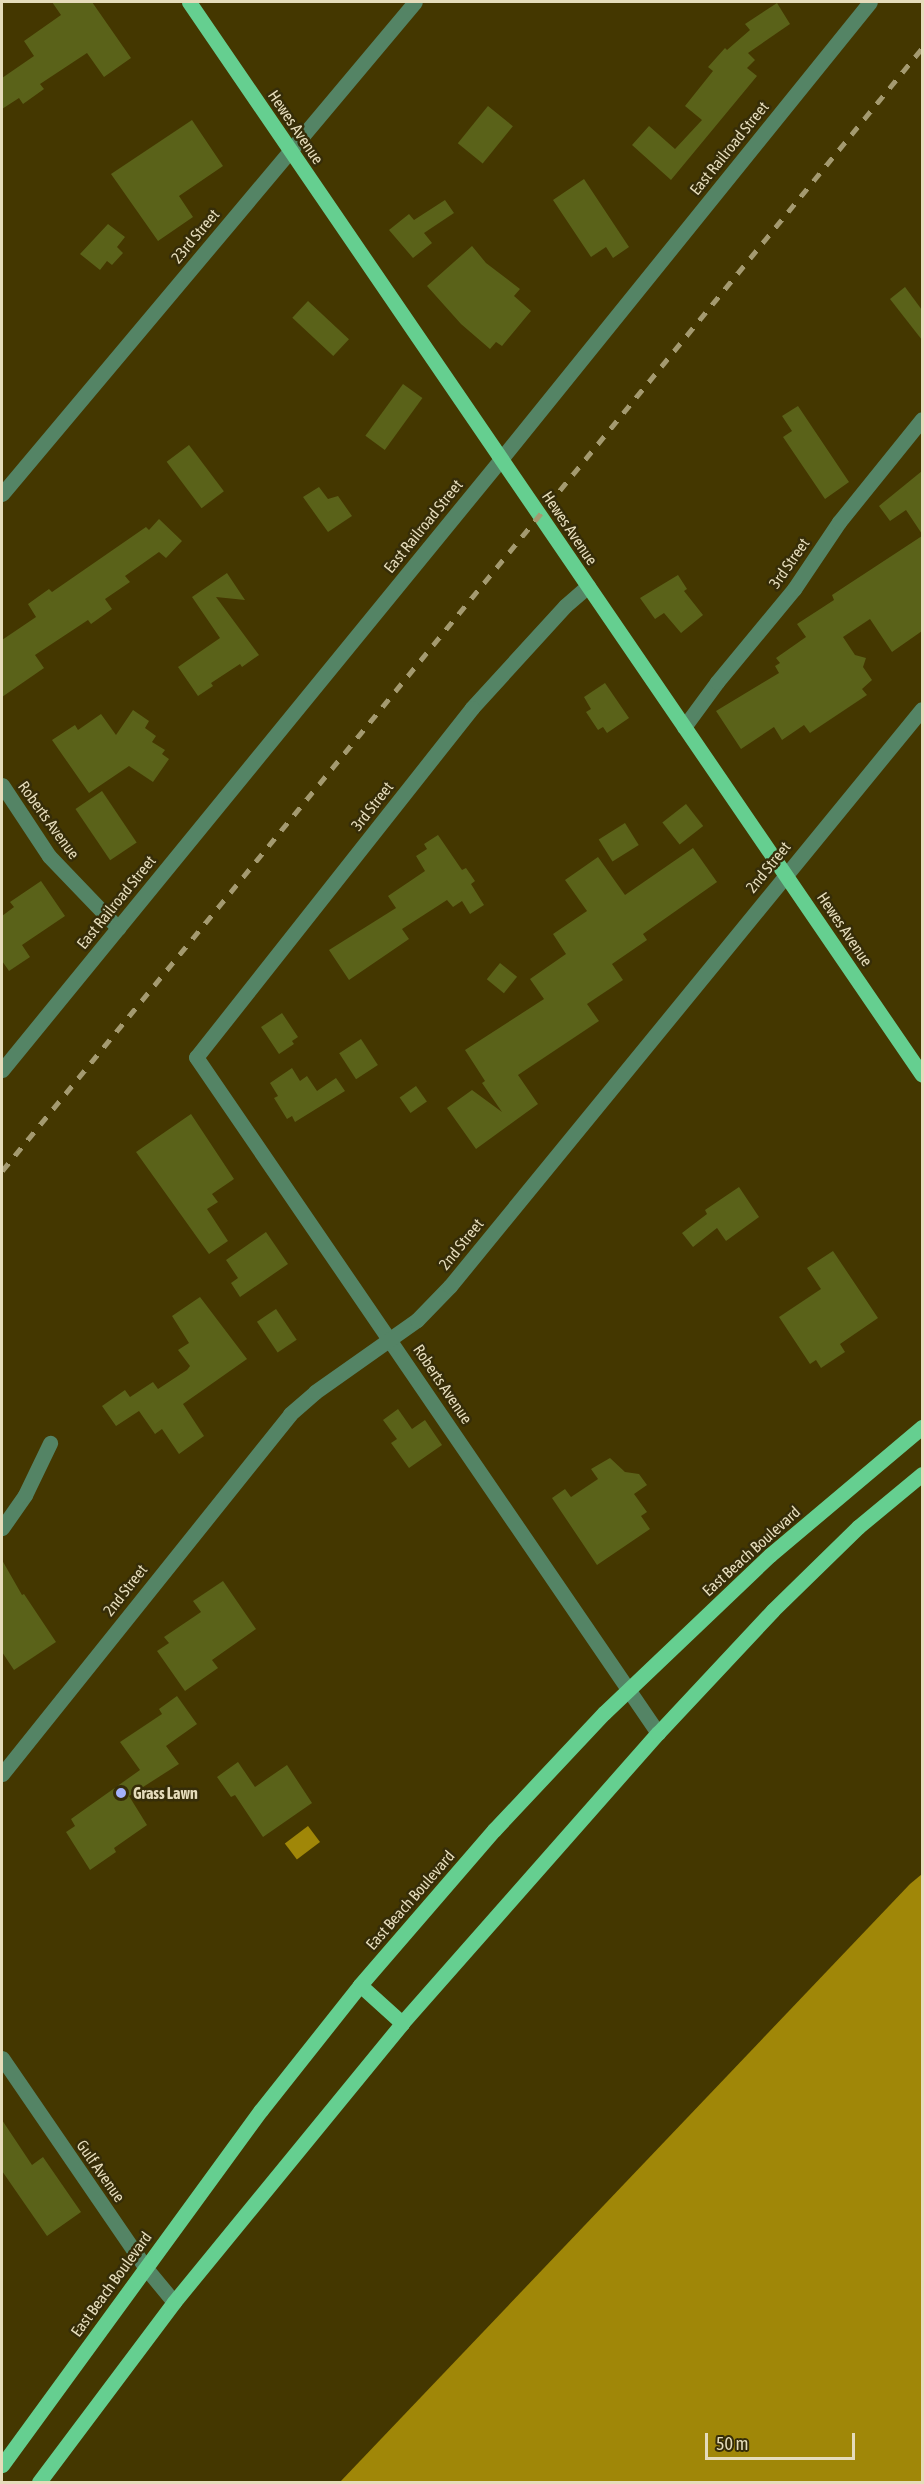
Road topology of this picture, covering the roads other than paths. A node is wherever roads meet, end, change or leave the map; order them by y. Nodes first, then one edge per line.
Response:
1 (189, 2) edge
2 (415, 2) edge
3 (870, 2) edge
4 (291, 151) junction
5 (922, 419) edge
6 (501, 459) junction
7 (2, 494) edge
8 (588, 586) junction
9 (922, 709) edge
10 (684, 727) junction
11 (2, 785) edge
12 (785, 874) junction
13 (118, 928) junction
14 (196, 1058) joint
15 (2, 1070) edge
16 (922, 1075) edge
17 (391, 1339) junction
18 (922, 1427) edge
19 (50, 1443) dead end
20 (922, 1474) edge
21 (2, 1528) edge
22 (628, 1690) junction
23 (658, 1733) junction
24 (2, 1774) edge
25 (360, 1985) junction
26 (402, 2023) junction
27 (2, 2058) edge
28 (145, 2267) junction
29 (174, 2302) junction
30 (2, 2465) edge
31 (39, 2482) edge

1 - 4 main road, Hewes Avenue
2 - 4 street, 23rd Street
3 - 6 street, East Railroad Street
4 - 6 main road, Hewes Avenue
4 - 7 street, 23rd Street
5 - 10 street, 3rd Street
6 - 8 main road, Hewes Avenue
6 - 13 street, East Railroad Street
8 - 10 main road, Hewes Avenue
8 - 14 street, 3rd Street
9 - 12 street, 2nd Street
10 - 12 main road, Hewes Avenue
11 - 13 street, Roberts Avenue
12 - 16 main road, Hewes Avenue
12 - 17 street, 2nd Street
13 - 15 street, East Railroad Street
14 - 17 street, Roberts Avenue
17 - 22 street, Roberts Avenue
17 - 24 street, 2nd Street
18 - 22 main road, East Beach Boulevard
19 - 21 street
20 - 23 main road
22 - 23 street, Roberts Avenue
22 - 25 main road, East Beach Boulevard
23 - 26 main road
25 - 26 main road
25 - 28 main road, East Beach Boulevard
26 - 29 main road
27 - 28 street, Gulf Avenue
28 - 29 street, Gulf Avenue
28 - 30 main road, East Beach Boulevard
29 - 31 main road

